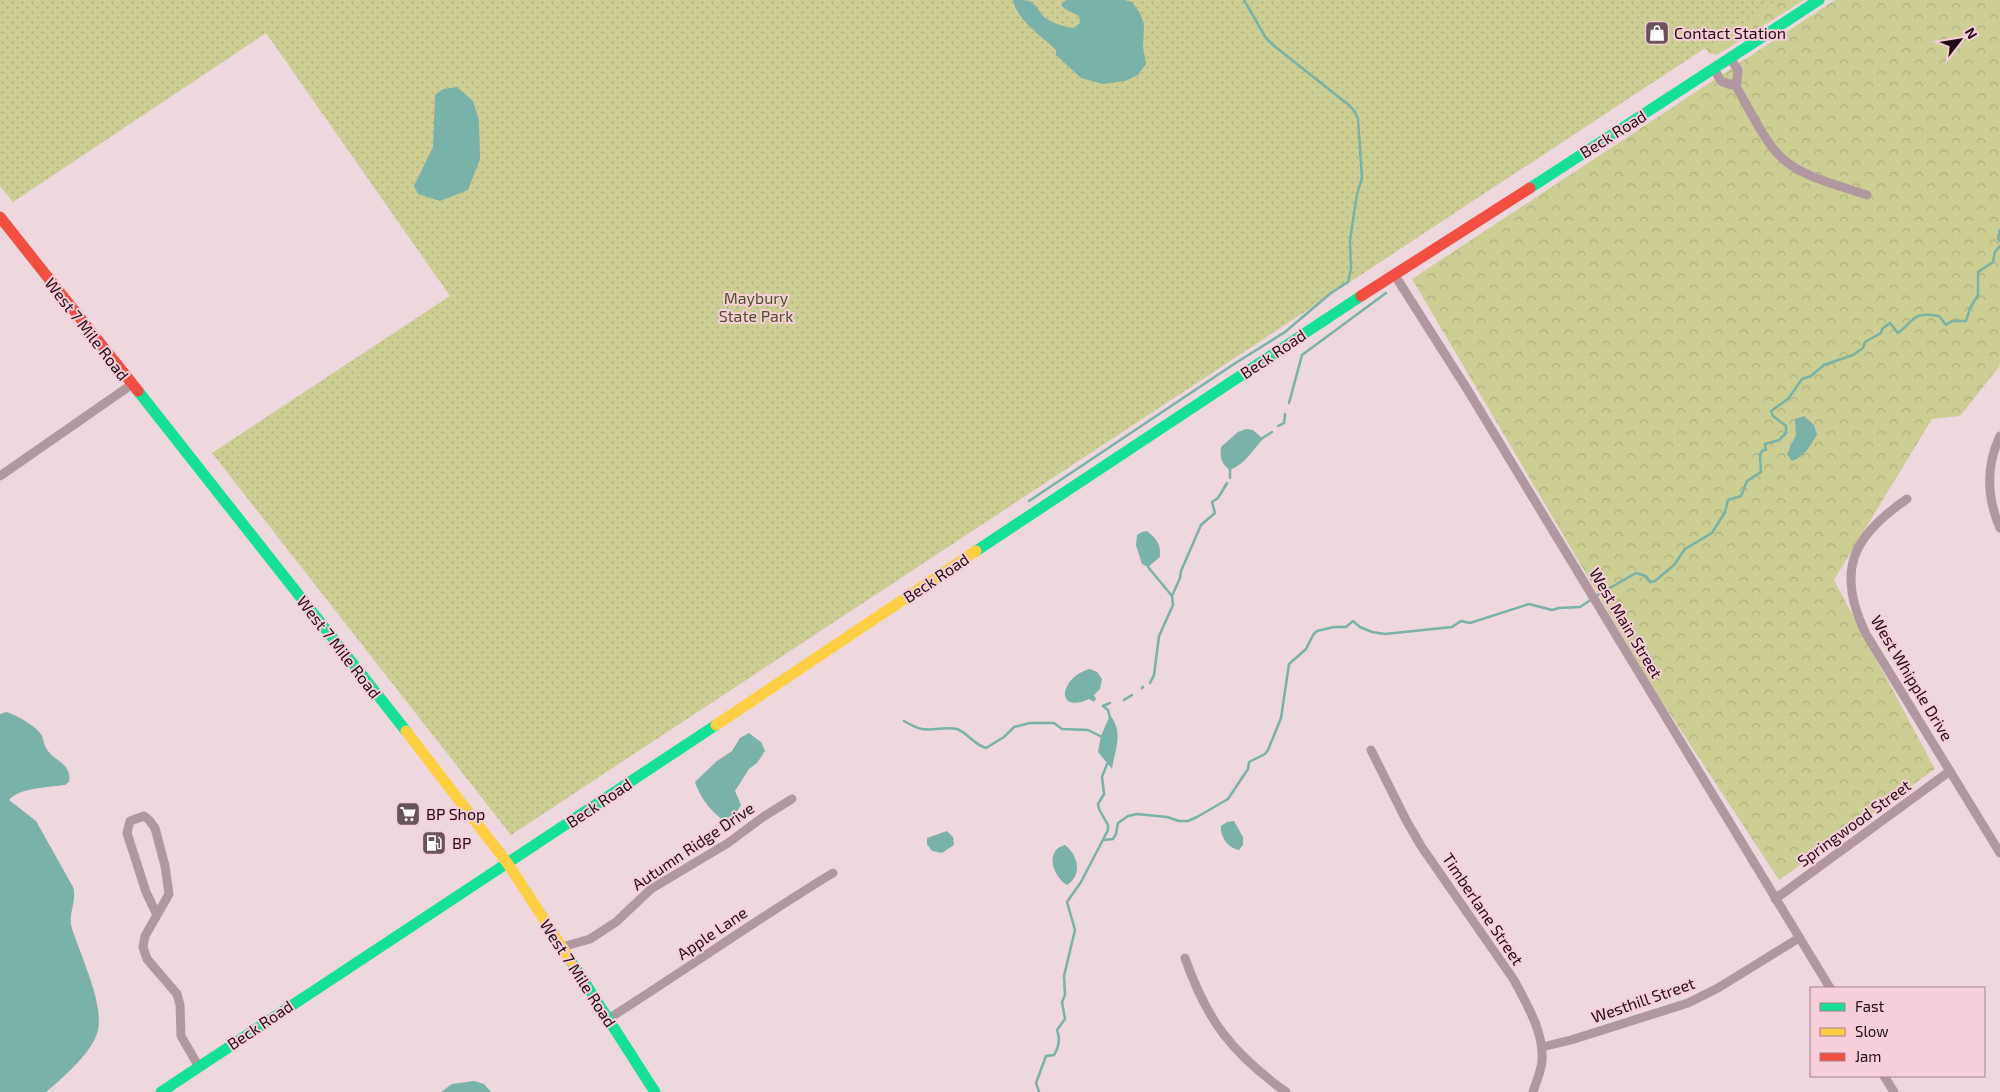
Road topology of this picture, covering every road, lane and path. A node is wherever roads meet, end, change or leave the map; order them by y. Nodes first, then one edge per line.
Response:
1 (1819, 0) edge
2 (1730, 58) junction
3 (1714, 69) junction
4 (1734, 83) junction
5 (1867, 195) dead end
6 (0, 217) edge
7 (1394, 274) junction
8 (131, 385) junction
9 (2000, 436) edge
10 (0, 476) edge
11 (1906, 500) dead end
12 (2000, 528) edge
13 (1371, 750) dead end
14 (1950, 772) junction
15 (792, 799) dead end
16 (2000, 854) edge
17 (508, 864) junction
18 (833, 873) dead end
19 (1775, 899) junction
20 (156, 913) junction
21 (1799, 938) junction
22 (562, 947) junction
23 (1186, 958) dead end
24 (1829, 987) edge
25 (608, 1019) junction
26 (1542, 1047) junction
27 (199, 1067) junction
28 (1885, 1077) edge
29 (161, 1092) edge
30 (655, 1092) edge
31 (1286, 1092) edge
32 (1533, 1092) edge
33 (1894, 1092) edge

1 - 2 main road, Beck Road
2 - 3 main road, Beck Road
2 - 4 street
3 - 4 street
3 - 7 main road, Beck Road
4 - 5 street
6 - 8 main road, West 7 Mile Road
7 - 17 main road, Beck Road
7 - 19 street, West Main Street
8 - 10 street
8 - 17 main road, West 7 Mile Road
9 - 12 street
11 - 14 street, West Whipple Drive
13 - 26 street, Timberlane Street
14 - 16 street, West Whipple Drive
14 - 19 street, Springwood Street
15 - 22 street, Autumn Ridge Drive
17 - 22 main road, West 7 Mile Road
17 - 27 main road, Beck Road
18 - 25 street, Apple Lane
19 - 21 street, West Main Street
20 - 20 street
20 - 27 street
21 - 24 street, West Main Street
21 - 26 street, Westhill Street
22 - 25 main road, West 7 Mile Road
23 - 31 street
25 - 30 main road, West 7 Mile Road
26 - 32 street, Timberlane Street
27 - 29 main road, Beck Road
28 - 33 street

